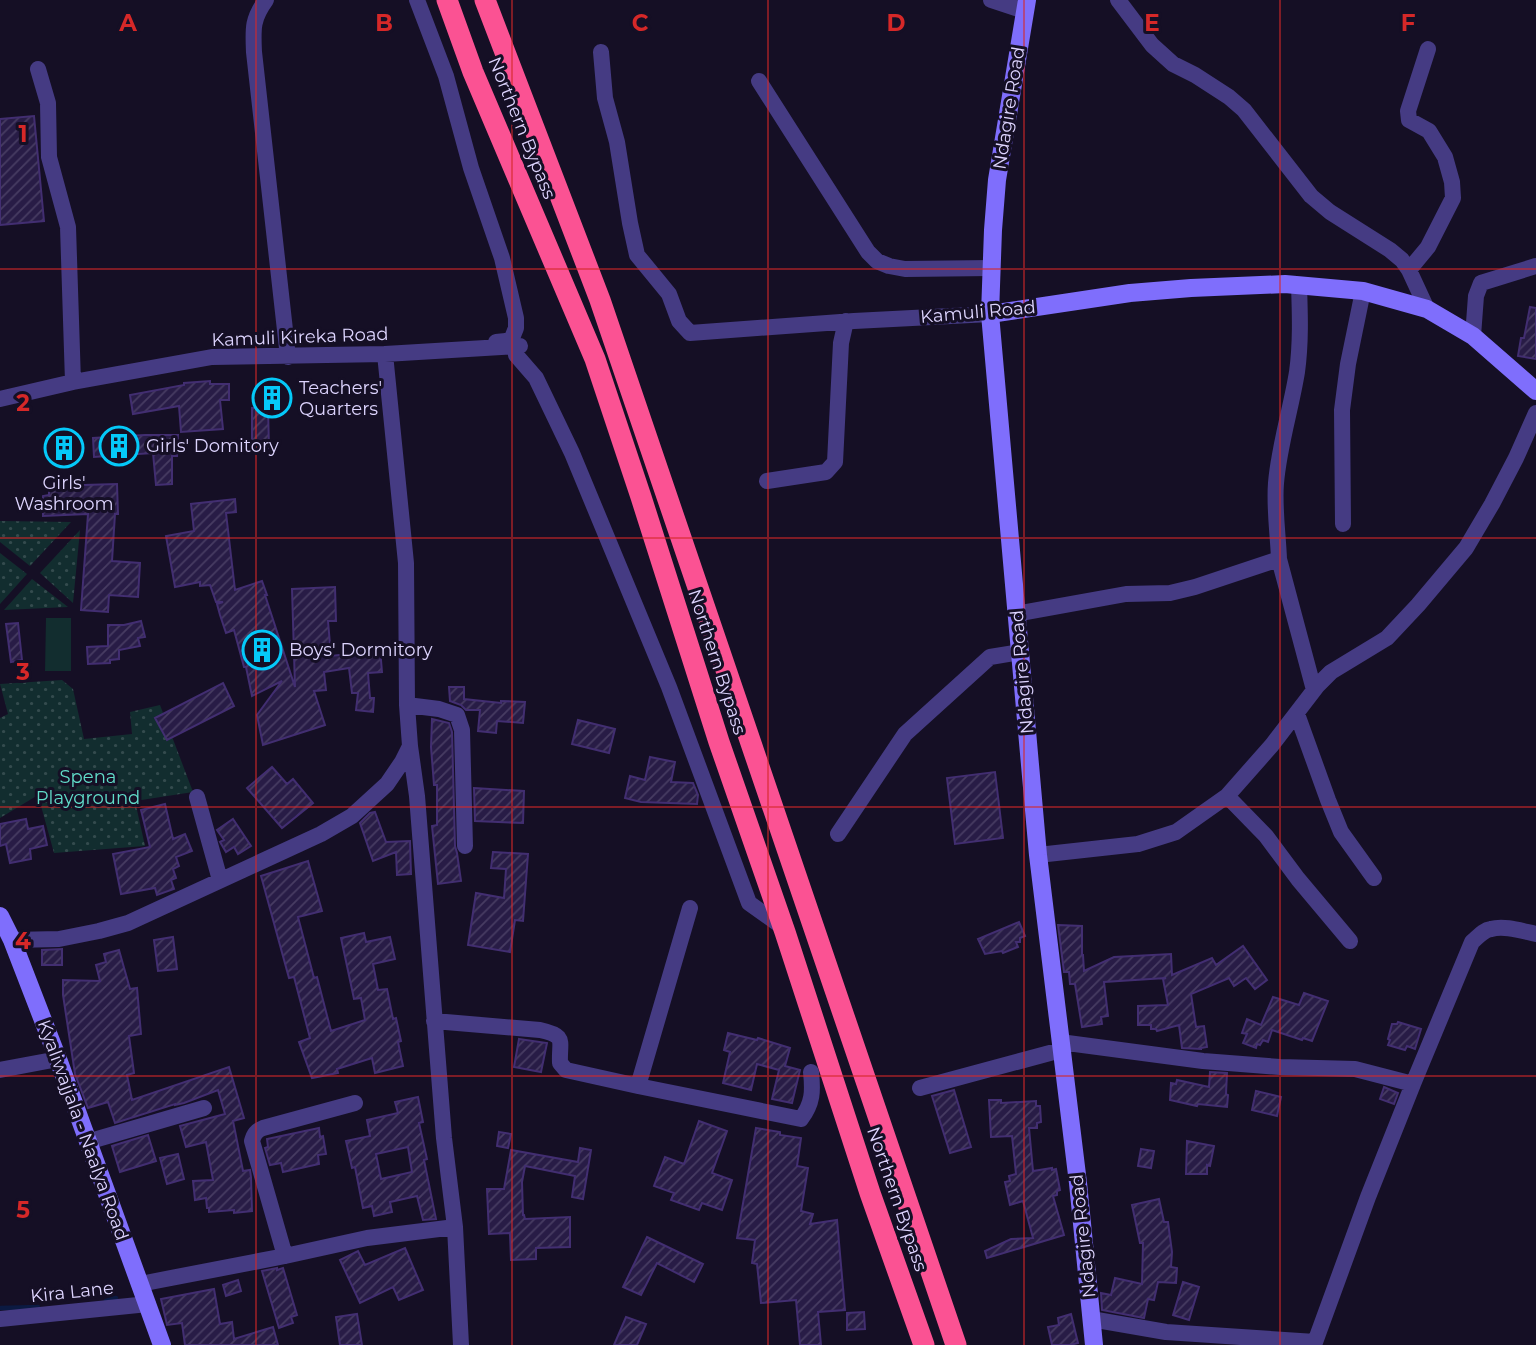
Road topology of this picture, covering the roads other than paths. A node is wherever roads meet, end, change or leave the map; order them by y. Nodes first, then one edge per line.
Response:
1 (266, 0) edge
2 (417, 0) edge
3 (447, 0) edge
4 (485, 0) edge
5 (991, 0) edge
6 (1118, 0) edge
7 (1026, 5) edge
8 (1428, 49) dead end
9 (601, 52) dead end
10 (38, 69) dead end
11 (759, 81) dead end
12 (1536, 266) edge
13 (992, 268) junction
14 (1409, 270) junction
15 (1299, 285) junction
16 (1363, 291) junction
17 (1427, 309) junction
18 (990, 314) junction
19 (846, 321) junction
20 (1473, 336) junction
21 (478, 348) junction
22 (385, 354) junction
23 (288, 357) junction
24 (73, 382) junction
25 (1536, 391) edge
26 (0, 399) edge
27 (1536, 413) edge
28 (767, 481) dead end
29 (1343, 524) dead end
30 (1279, 559) junction
31 (1016, 614) junction
32 (1020, 652) junction
33 (1314, 690) junction
34 (407, 705) junction
35 (1297, 714) junction
36 (410, 746) junction
37 (197, 796) dead end
38 (1227, 796) junction
39 (838, 834) dead end
40 (465, 846) dead end
41 (1038, 855) junction
42 (1374, 878) dead end
43 (220, 880) junction
44 (690, 908) dead end
45 (1, 920) edge
46 (784, 928) junction
47 (1536, 934) edge
48 (12, 940) junction
49 (1350, 941) dead end
50 (434, 1021) junction
51 (1061, 1046) junction
52 (58, 1059) junction
53 (0, 1070) edge
54 (811, 1072) dead end
55 (1413, 1084) junction
56 (638, 1086) junction
57 (920, 1088) dead end
58 (355, 1103) dead end
59 (204, 1108) dead end
60 (88, 1142) junction
61 (455, 1227) junction
62 (285, 1256) junction
63 (140, 1284) junction
64 (148, 1304) junction
65 (1091, 1319) junction
66 (0, 1320) edge
67 (1315, 1344) edge
68 (162, 1345) edge
69 (461, 1345) edge
70 (925, 1345) edge
71 (956, 1345) edge
72 (1094, 1345) edge

1 - 23 street
2 - 21 street
3 - 46 highway, Northern Bypass
4 - 71 highway, Northern Bypass
5 - 7 street
6 - 14 street
7 - 13 street, Ndagire Road
8 - 14 street
9 - 19 street, Kamuli Road
10 - 24 street
11 - 13 street
12 - 20 street
13 - 18 street, Ndagire Road
14 - 17 street
15 - 16 street, Kamuli Road
15 - 18 street, Kamuli Road
15 - 30 street
16 - 17 street, Kamuli Road
16 - 29 street
17 - 20 street, Kamuli Road
18 - 19 street, Kamuli Road
18 - 31 street, Ndagire Road
19 - 28 street
20 - 25 street, Kamuli Road
21 - 22 street, Kamuli Kireka Road
21 - 46 street, Kamuli Kireka Road
22 - 23 street, Kamuli Kireka Road
22 - 34 street
23 - 24 street, Kamuli Kireka Road
24 - 26 street, Kamuli Kireka Road
27 - 33 street
30 - 31 street
30 - 33 street
31 - 32 street, Ndagire Road
32 - 39 street
32 - 41 street, Ndagire Road
33 - 35 street
34 - 36 street
34 - 40 street
35 - 38 street
35 - 42 street
36 - 43 street
36 - 50 street
37 - 43 street
38 - 41 street
38 - 49 street
41 - 51 street, Ndagire Road
43 - 48 street
44 - 56 street
45 - 48 street, Kyaliwajjala - Naalya Road
46 - 70 highway, Northern Bypass
47 - 55 street
48 - 52 street, Kyaliwajjala - Naalya Road
50 - 56 street
50 - 61 street
51 - 55 street
51 - 57 street
51 - 65 street, Ndagire Road
52 - 53 street
52 - 60 street, Kyaliwajjala - Naalya Road
54 - 56 street
55 - 67 street
58 - 62 street
59 - 60 street
60 - 63 street, Kyaliwajjala - Naalya Road
61 - 62 street
61 - 69 street
62 - 63 street
63 - 64 street, Kyaliwajjala - Naalya Road
64 - 66 street, Kira Lane
64 - 68 street, Kyaliwajjala - Naalya Road
65 - 67 street
65 - 72 street, Ndagire Road

